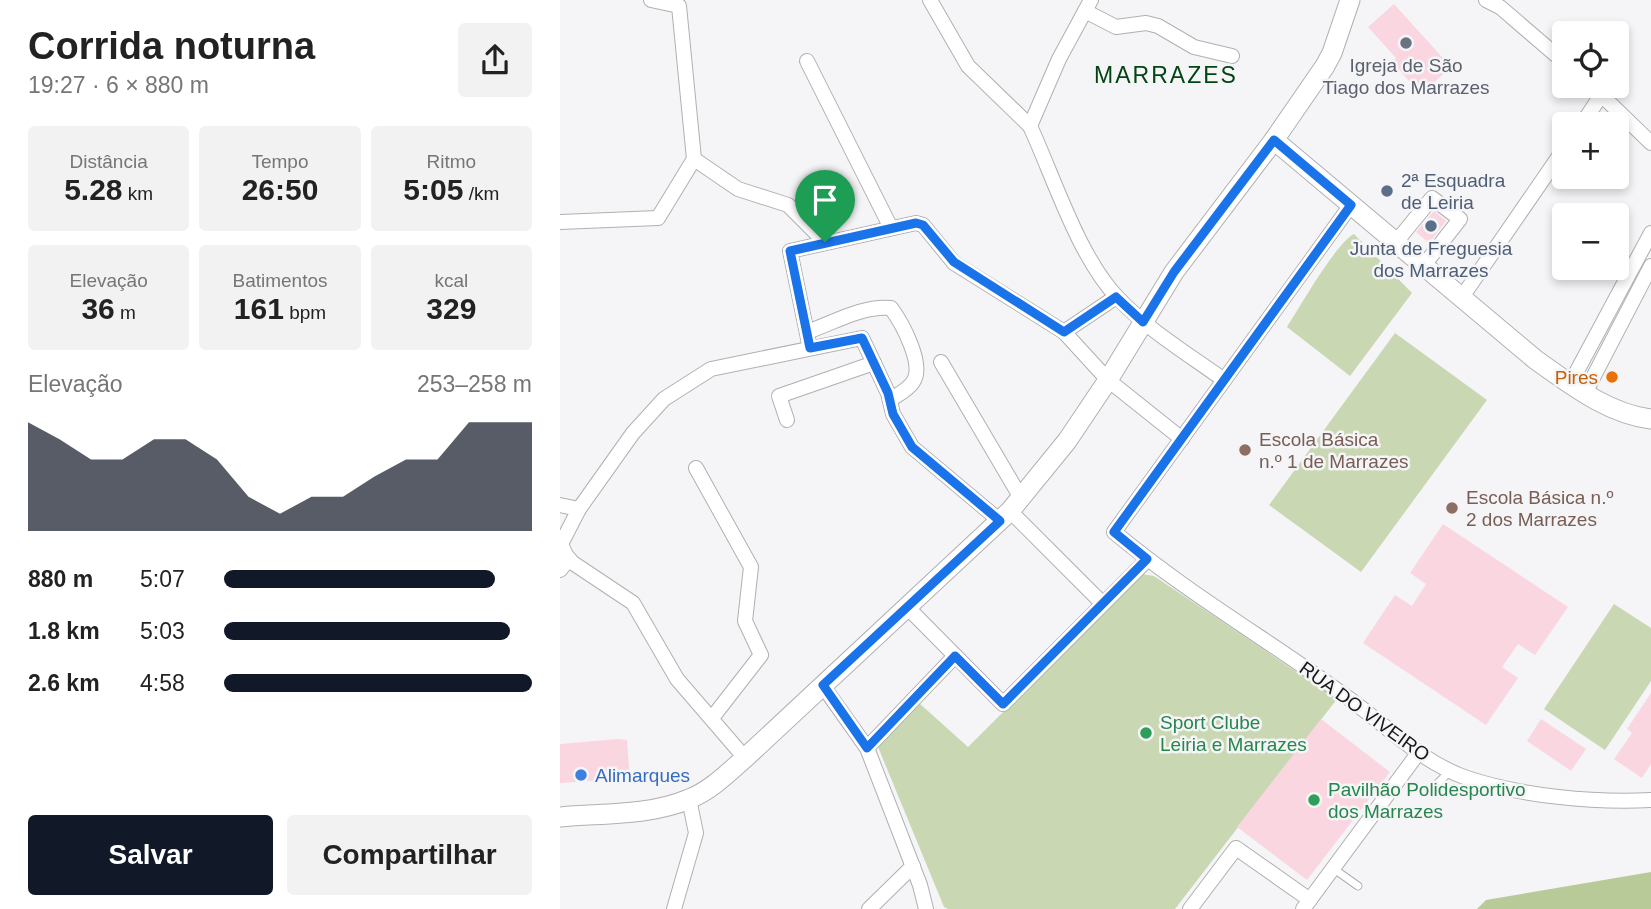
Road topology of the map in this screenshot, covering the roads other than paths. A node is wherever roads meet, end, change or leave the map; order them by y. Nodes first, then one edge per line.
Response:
1 (650, 0) edge
2 (930, 0) edge
3 (1486, 0) edge
4 (1347, 2) edge
5 (683, 3) edge
6 (1088, 6) edge
7 (1552, 52) edge
8 (1232, 56) dead end
9 (807, 61) dead end
10 (1605, 98) edge
11 (1030, 126) junction
12 (1274, 140) junction
13 (1651, 143) edge
14 (694, 159) junction
15 (1552, 166) edge
16 (1351, 205) junction
17 (560, 222) edge
18 (891, 228) junction
19 (1651, 233) edge
20 (825, 242) junction
21 (1396, 242) junction
22 (1424, 265) junction
23 (1651, 267) edge
24 (1462, 296) junction
25 (1116, 297) junction
26 (1143, 322) junction
27 (807, 332) junction
28 (1064, 332) junction
29 (810, 348) junction
30 (941, 362) dead end
31 (874, 363) junction
32 (1108, 380) junction
33 (1224, 380) junction
34 (1578, 388) junction
35 (890, 400) junction
36 (1651, 419) edge
37 (787, 420) dead end
38 (1182, 439) junction
39 (696, 468) dead end
40 (560, 505) edge
41 (579, 509) junction
42 (1010, 510) junction
43 (1147, 559) junction
44 (565, 565) edge
45 (1102, 603) junction
46 (907, 607) junction
47 (955, 656) junction
48 (823, 685) junction
49 (712, 718) junction
50 (867, 748) junction
51 (1419, 752) junction
52 (746, 758) junction
53 (1450, 771) junction
54 (1436, 785) dead end
55 (690, 799) junction
56 (1651, 800) edge
57 (560, 817) edge
58 (913, 866) junction
59 (1334, 869) junction
60 (1358, 886) dead end
61 (1306, 905) edge
62 (674, 909) edge
63 (869, 909) edge
64 (926, 909) edge
65 (1190, 909) edge

1 - 5 street
2 - 11 street
3 - 7 street
4 - 12 main road
5 - 14 street
6 - 8 street
6 - 11 street
9 - 18 street
10 - 13 street
11 - 25 street
12 - 16 main road
12 - 26 main road
14 - 17 street
14 - 20 street
15 - 24 street
16 - 21 main road
16 - 33 street
18 - 20 street
18 - 28 street
19 - 34 street
20 - 27 street
21 - 22 main road
21 - 22 street
22 - 24 main road
23 - 34 street
24 - 34 main road
25 - 26 street
25 - 28 street
26 - 32 main road
26 - 33 street
27 - 29 street
27 - 35 street
28 - 32 street
29 - 31 street
29 - 41 street
30 - 42 street
31 - 35 street
31 - 37 street
32 - 38 street
32 - 42 main road
33 - 38 street
34 - 36 main road
35 - 42 street
38 - 43 street, RUA DO VIVEIRO
39 - 49 street
40 - 41 street
41 - 44 street
42 - 45 street
42 - 46 main road
43 - 45 street
43 - 51 street, RUA DO VIVEIRO
44 - 49 street
45 - 47 street
46 - 47 street
46 - 48 main road
47 - 50 street
48 - 50 street
48 - 52 main road
49 - 52 street
50 - 58 street
51 - 53 street, RUA DO VIVEIRO
51 - 59 street
52 - 55 main road
53 - 54 lane
53 - 56 street, RUA DO VIVEIRO
55 - 57 main road
55 - 62 street
58 - 63 street
58 - 64 street
59 - 60 lane
59 - 61 street
61 - 65 street

